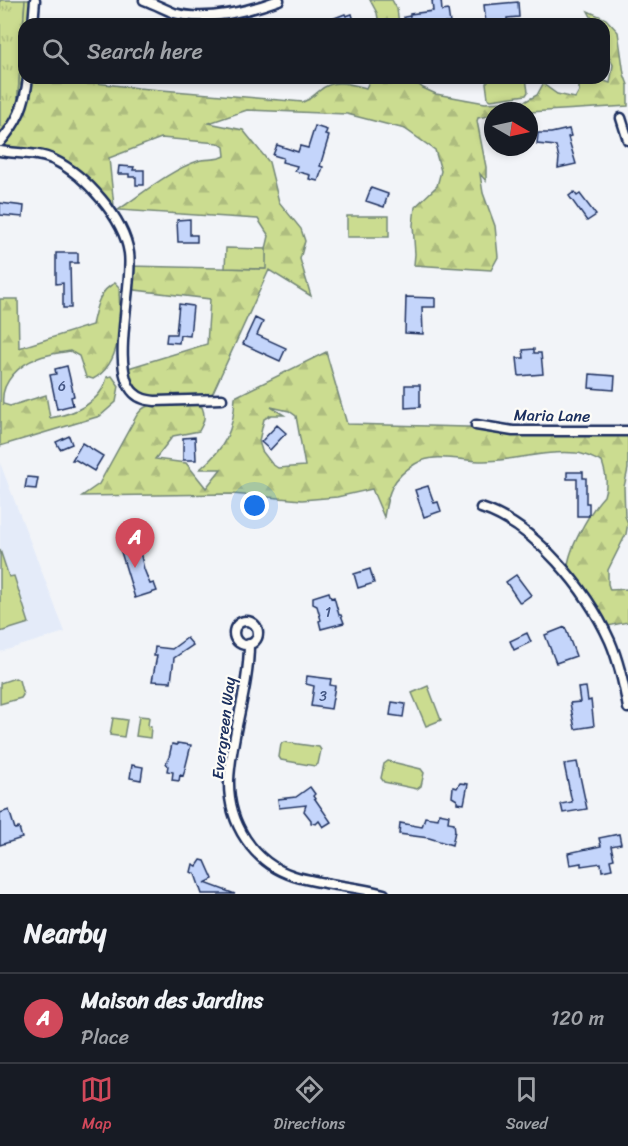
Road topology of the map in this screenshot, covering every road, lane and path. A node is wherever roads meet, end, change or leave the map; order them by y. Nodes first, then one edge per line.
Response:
1 (35, 0) edge
2 (144, 0) edge
3 (279, 0) edge
4 (34, 18) edge
5 (27, 84) edge
6 (621, 118) dead end
7 (628, 140) edge
8 (0, 142) edge
9 (0, 151) edge
10 (222, 399) dead end
11 (476, 425) dead end
12 (628, 431) edge
13 (481, 508) dead end
14 (249, 644) dead end
15 (628, 708) edge
16 (384, 894) edge

1 - 4 street
2 - 3 street
5 - 8 street
6 - 7 street
9 - 10 street
11 - 12 street, Maria Lane
13 - 15 street
14 - 16 street, Evergreen Way

